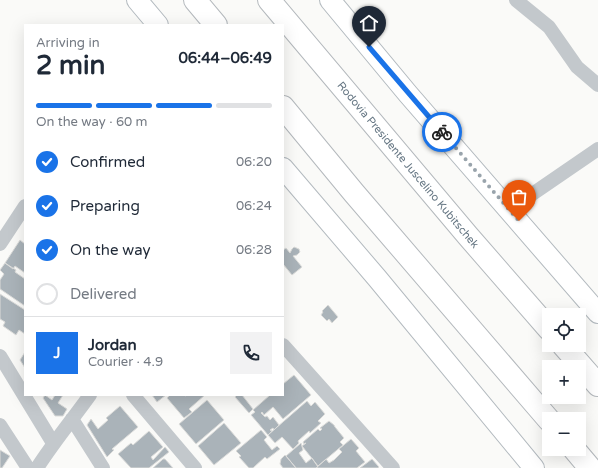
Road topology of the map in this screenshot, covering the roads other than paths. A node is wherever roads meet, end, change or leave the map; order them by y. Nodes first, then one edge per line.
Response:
1 (137, 0) edge
2 (195, 0) edge
3 (269, 0) edge
4 (330, 0) edge
5 (516, 0) edge
6 (157, 24) edge
7 (215, 24) edge
8 (598, 85) edge
9 (284, 108) edge
10 (598, 150) edge
11 (284, 169) edge
12 (24, 208) edge
13 (509, 210) junction
14 (0, 244) edge
15 (598, 313) edge
16 (542, 321) edge
17 (284, 346) edge
18 (569, 352) edge
19 (0, 356) edge
20 (598, 385) edge
21 (24, 395) edge
22 (24, 396) edge
23 (89, 396) edge
24 (134, 396) edge
25 (542, 412) edge
26 (72, 420) junction
27 (0, 425) edge
28 (53, 443) junction
29 (580, 456) edge
30 (530, 466) edge
31 (28, 468) edge
32 (37, 468) edge
33 (103, 468) edge
34 (195, 468) edge
35 (393, 468) edge
36 (590, 468) edge

1 - 6 main road
2 - 7 highway
3 - 16 highway, Rodovia Presidente Juscelino Kubitschek
4 - 13 main road
5 - 8 street
9 - 25 highway
10 - 13 street
11 - 30 main road
12 - 14 street
13 - 15 main road
17 - 35 street
18 - 20 highway
19 - 21 street
22 - 28 street
23 - 26 street
24 - 34 street
26 - 28 street
26 - 33 street
27 - 31 street
28 - 32 street
29 - 36 highway

